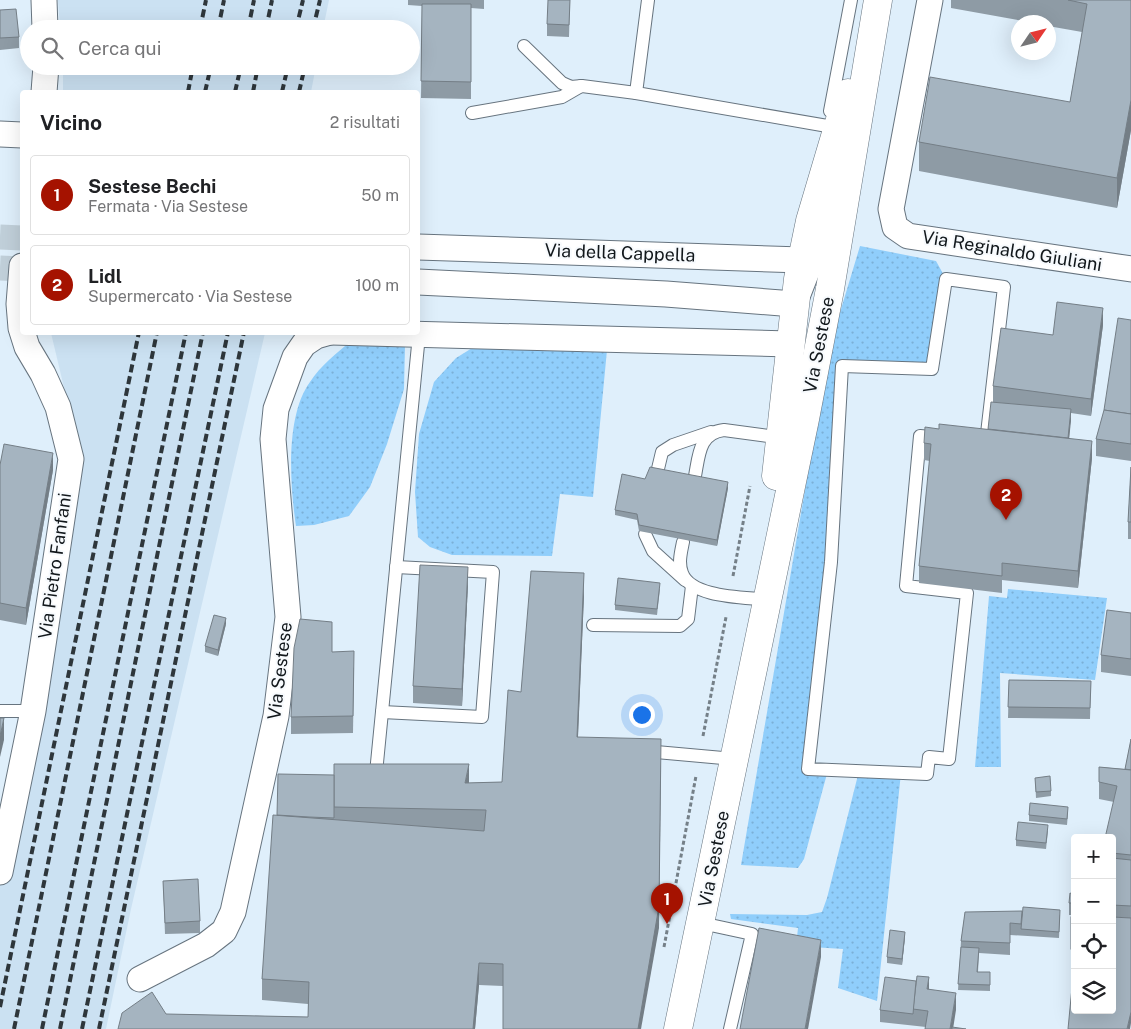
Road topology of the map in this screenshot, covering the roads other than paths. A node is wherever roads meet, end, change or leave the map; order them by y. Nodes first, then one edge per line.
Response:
1 (44, 0) edge
2 (648, 0) edge
3 (850, 0) edge
4 (877, 0) edge
5 (930, 0) edge
6 (45, 20) edge
7 (524, 46) dead end
8 (45, 75) edge
9 (582, 86) junction
10 (44, 90) edge
11 (636, 93) junction
12 (472, 113) dead end
13 (0, 134) edge
14 (20, 135) edge
15 (844, 135) junction
16 (420, 247) edge
17 (1131, 269) edge
18 (946, 279) joint
19 (420, 282) edge
20 (800, 282) junction
21 (20, 291) edge
22 (20, 316) edge
23 (24, 335) edge
24 (320, 335) edge
25 (419, 335) joint
26 (790, 344) junction
27 (715, 431) junction
28 (795, 432) junction
29 (657, 473) edge
30 (695, 476) edge
31 (645, 534) edge
32 (683, 542) edge
33 (396, 567) junction
34 (689, 584) junction
35 (764, 599) junction
36 (593, 625) dead end
37 (0, 711) edge
38 (33, 712) junction
39 (382, 712) junction
40 (631, 750) edge
41 (734, 758) junction
42 (376, 773) edge
43 (0, 872) edge
44 (701, 923) junction
45 (140, 979) dead end
46 (678, 1029) edge
47 (730, 1029) edge

1 - 6 street
2 - 11 lane
3 - 15 lane, Via Sestese
4 - 15 main road, Via Sestese
5 - 17 street, Via Reginaldo Giuliani
7 - 9 lane
8 - 10 street
9 - 11 lane
9 - 12 lane
11 - 15 lane
13 - 14 street
15 - 20 street
15 - 20 main road, Via Sestese
15 - 28 main road, Via Sestese
16 - 20 street, Via della Cappella
18 - 18 lane
19 - 20 street
20 - 26 main road, Via Sestese
20 - 28 street
21 - 22 street, Via Pietro Fanfani
23 - 38 street, Via Pietro Fanfani
24 - 45 street, Via Sestese
25 - 26 street, Via Sestese
25 - 33 lane
26 - 28 main road, Via Sestese
27 - 28 lane
27 - 29 lane
27 - 30 lane
28 - 35 main road, Via Sestese
31 - 34 lane
32 - 34 lane
33 - 39 lane
33 - 39 lane
34 - 35 lane
34 - 36 lane
35 - 41 main road, Via Sestese
37 - 38 lane
38 - 43 street, Via Pietro Fanfani
39 - 42 lane
40 - 41 lane
41 - 44 main road, Via Sestese
44 - 46 main road, Via Sestese
44 - 47 lane

